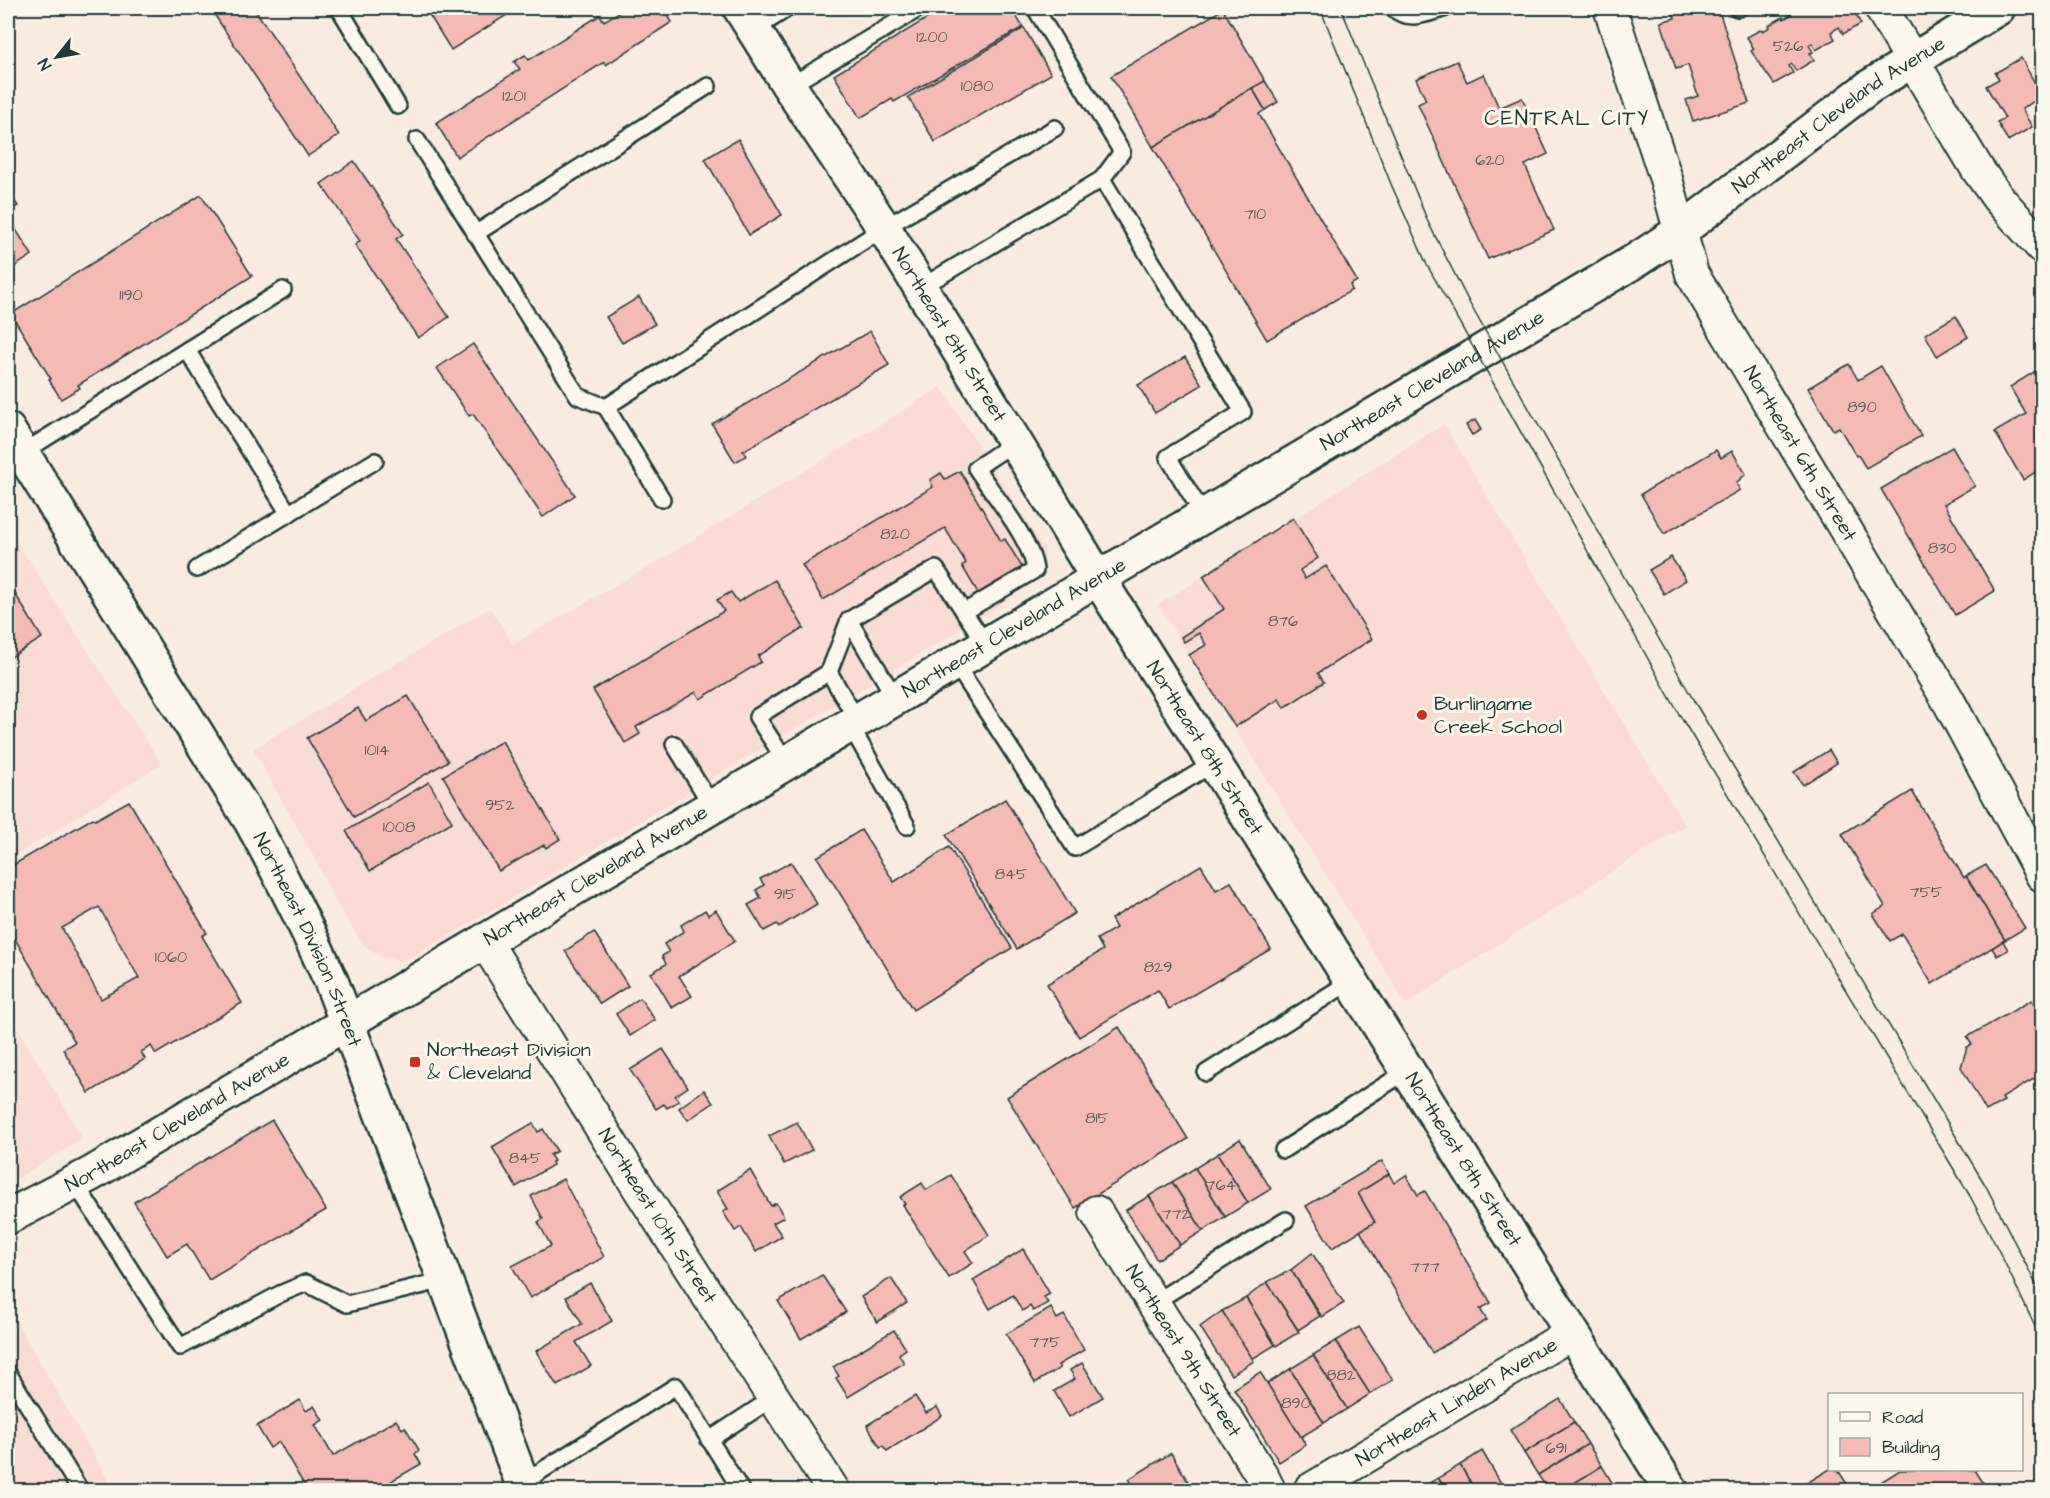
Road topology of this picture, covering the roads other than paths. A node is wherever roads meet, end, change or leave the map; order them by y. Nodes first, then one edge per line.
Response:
1 (339, 8) edge
2 (788, 8) edge
3 (920, 8) edge
4 (1035, 8) edge
5 (1393, 8) edge
6 (1446, 8) edge
7 (1610, 8) edge
8 (1881, 8) edge
9 (1998, 8) edge
10 (747, 19) edge
11 (1911, 60) junction
12 (708, 86) dead end
13 (789, 86) junction
14 (398, 106) dead end
15 (1055, 128) dead end
16 (417, 140) dead end
17 (1102, 179) junction
18 (884, 228) junction
19 (1679, 232) junction
20 (475, 234) junction
21 (2043, 247) edge
22 (921, 288) junction
23 (283, 290) dead end
24 (187, 350) junction
25 (606, 407) junction
26 (15, 441) edge
27 (1015, 442) junction
28 (375, 462) dead end
29 (662, 499) dead end
30 (289, 514) junction
31 (1204, 516) junction
32 (197, 569) dead end
33 (1098, 578) junction
34 (964, 612) junction
35 (849, 620) junction
36 (986, 645) junction
37 (955, 663) junction
38 (829, 672) junction
39 (895, 698) junction
40 (853, 722) junction
41 (675, 744) dead end
42 (786, 762) junction
43 (1214, 763) junction
44 (712, 806) junction
45 (907, 826) dead end
46 (2043, 875) edge
47 (484, 940) junction
48 (1351, 981) junction
49 (346, 1022) junction
50 (1407, 1071) junction
51 (1206, 1073) dead end
52 (1283, 1150) dead end
53 (75, 1183) junction
54 (1096, 1212) dead end
55 (8, 1217) edge
56 (1286, 1220) dead end
57 (444, 1280) junction
58 (1153, 1303) junction
59 (1572, 1333) junction
60 (8, 1374) edge
61 (774, 1398) junction
62 (709, 1440) junction
63 (524, 1486) edge
64 (80, 1491) edge
65 (741, 1491) edge
66 (833, 1491) edge
67 (1269, 1491) edge
68 (1310, 1491) edge
69 (1671, 1491) edge

1 - 14 lane
2 - 10 lane
3 - 13 lane
4 - 17 lane
5 - 6 lane
7 - 19 street, Northeast 6th Street
8 - 11 street
9 - 11 main road, Northeast Cleveland Avenue
10 - 13 main road, Northeast 8th Street
11 - 19 main road, Northeast Cleveland Avenue
11 - 21 street
12 - 20 lane
13 - 18 main road, Northeast 8th Street
15 - 18 lane
16 - 20 lane
17 - 22 lane
17 - 31 lane
18 - 22 main road, Northeast 8th Street
18 - 25 lane
19 - 31 main road, Northeast Cleveland Avenue
19 - 46 street, Northeast 6th Street
20 - 25 lane
22 - 27 main road, Northeast 8th Street
23 - 24 lane
24 - 26 lane
24 - 30 lane
25 - 29 lane
26 - 49 main road, Northeast Division Street
27 - 33 main road, Northeast 8th Street
27 - 34 lane
28 - 30 lane
30 - 32 lane
31 - 33 main road, Northeast Cleveland Avenue
33 - 36 main road, Northeast Cleveland Avenue
33 - 43 main road, Northeast 8th Street
34 - 35 lane
34 - 36 lane
35 - 38 lane
35 - 39 lane
36 - 37 main road, Northeast Cleveland Avenue
37 - 39 main road, Northeast Cleveland Avenue
37 - 43 lane
38 - 40 lane
38 - 42 lane
39 - 40 main road, Northeast Cleveland Avenue
40 - 42 main road, Northeast Cleveland Avenue
40 - 45 lane
41 - 44 lane
42 - 44 main road, Northeast Cleveland Avenue
43 - 48 main road, Northeast 8th Street
44 - 47 main road, Northeast Cleveland Avenue
47 - 49 main road, Northeast Cleveland Avenue
47 - 61 street, Northeast 10th Street
48 - 50 main road, Northeast 8th Street
48 - 51 lane
49 - 53 main road, Northeast Cleveland Avenue
49 - 57 main road, Northeast Division Street
50 - 52 lane
50 - 59 main road, Northeast 8th Street
53 - 55 main road, Northeast Cleveland Avenue
53 - 57 lane
54 - 58 street, Northeast 9th Street
56 - 58 lane
57 - 63 main road, Northeast Division Street
58 - 67 street, Northeast 9th Street
59 - 68 street, Northeast Linden Avenue
59 - 69 main road, Northeast 8th Street
60 - 64 lane
61 - 62 lane
61 - 66 street, Northeast 10th Street
62 - 63 lane
62 - 65 lane

